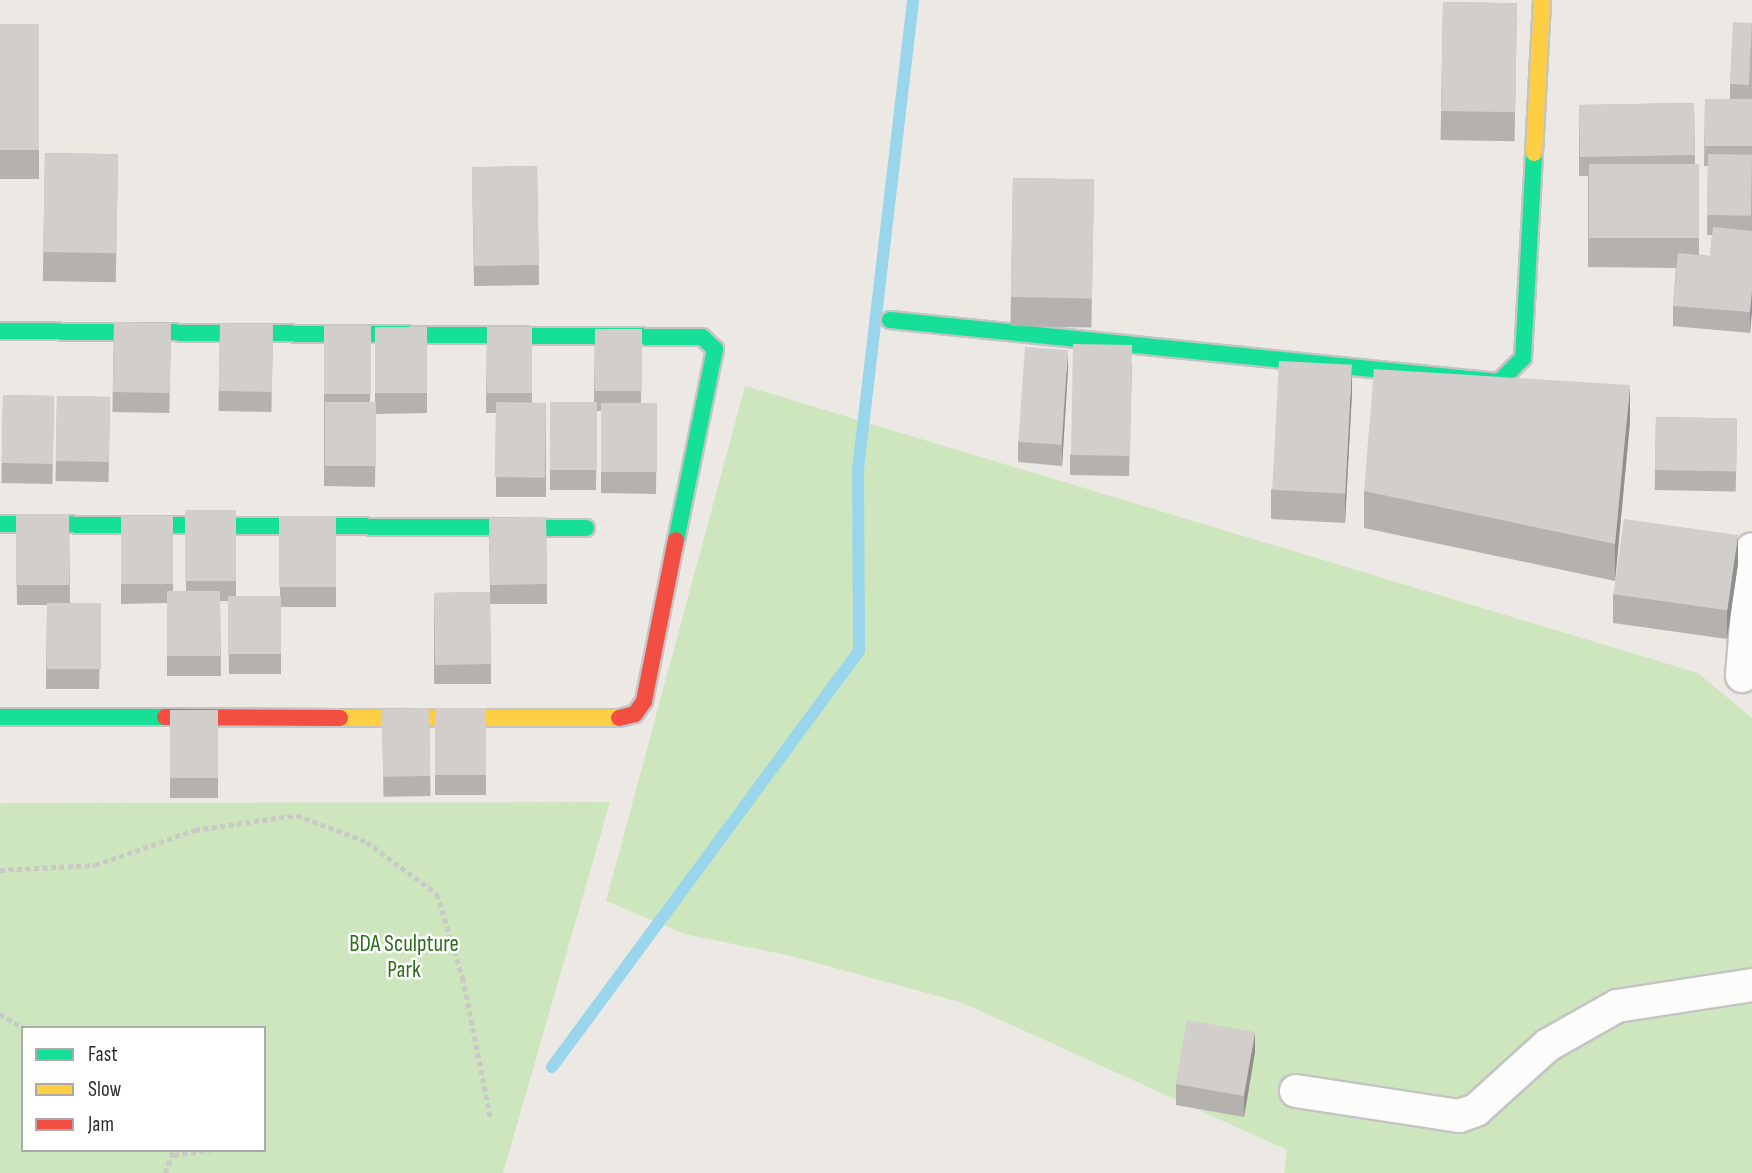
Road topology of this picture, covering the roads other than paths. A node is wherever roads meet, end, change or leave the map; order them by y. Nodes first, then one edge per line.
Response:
1 (1542, 0) edge
2 (890, 320) dead end
3 (0, 331) edge
4 (0, 524) edge
5 (586, 528) dead end
6 (1752, 549) edge
7 (1742, 676) dead end
8 (0, 717) edge
9 (1752, 985) edge
10 (1296, 1091) dead end

1 - 2 street
3 - 8 street
4 - 5 street
6 - 7 street
9 - 10 street

